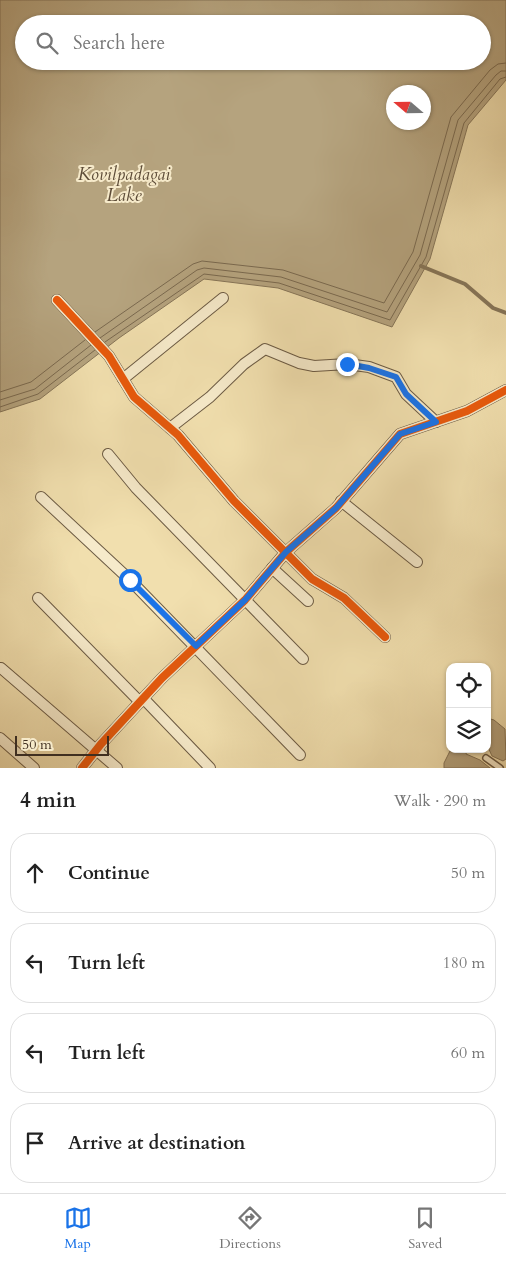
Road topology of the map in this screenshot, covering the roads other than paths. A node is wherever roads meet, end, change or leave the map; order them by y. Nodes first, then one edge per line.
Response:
1 (223, 298) dead end
2 (57, 300) dead end
3 (123, 379) junction
4 (506, 390) edge
5 (436, 422) junction
6 (170, 428) junction
7 (108, 454) dead end
8 (41, 497) dead end
9 (342, 501) junction
10 (286, 552) junction
11 (417, 562) dead end
12 (272, 568) junction
13 (38, 598) dead end
14 (245, 600) junction
15 (308, 601) dead end
16 (385, 637) dead end
17 (196, 646) junction
18 (303, 659) dead end
19 (1, 668) edge
20 (142, 700) junction
21 (0, 738) edge
22 (96, 750) junction
23 (300, 755) dead end
24 (486, 758) dead end
25 (34, 768) edge
26 (82, 768) edge
27 (117, 768) edge
28 (210, 768) edge
29 (500, 768) edge

1 - 3 street
2 - 3 street
3 - 6 street
4 - 5 street
5 - 6 street
5 - 9 street
6 - 10 street
7 - 14 street
8 - 17 street
9 - 10 street
9 - 11 street
10 - 12 street
10 - 16 street
12 - 14 street
12 - 15 street
13 - 20 street
14 - 17 street
14 - 18 street
17 - 20 street
17 - 23 street
19 - 22 street
20 - 22 street
20 - 28 street
21 - 25 street
22 - 26 street
22 - 27 street
24 - 29 lane

